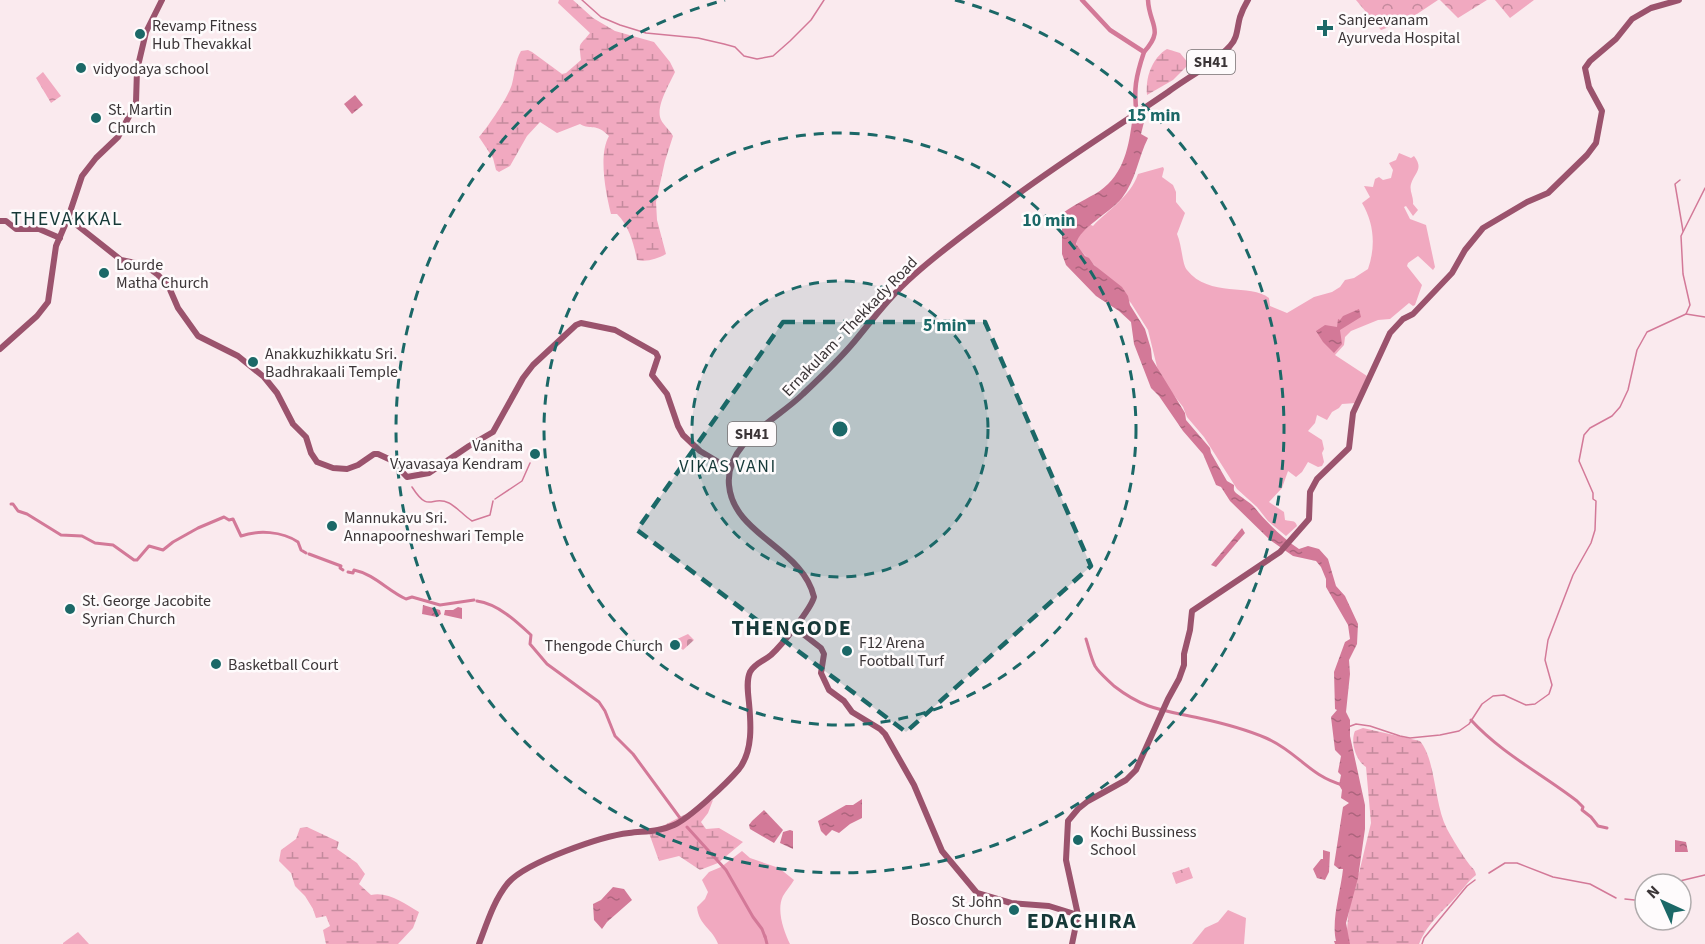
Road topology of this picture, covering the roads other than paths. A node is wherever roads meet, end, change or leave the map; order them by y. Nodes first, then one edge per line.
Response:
1 (162, 0) edge
2 (1248, 0) edge
3 (1679, 0) edge
4 (68, 218) junction
5 (0, 220) edge
6 (60, 238) junction
7 (0, 349) edge
8 (730, 469) junction
9 (794, 627) junction
10 (1078, 915) junction
11 (479, 944) edge
12 (1072, 944) edge

1 - 4 main road
2 - 8 main road, Ernakulam - Thekkady Road / SH41
3 - 10 main road
4 - 6 main road
4 - 8 main road
5 - 6 main road
6 - 7 main road
8 - 9 main road, SH41
9 - 10 main road
9 - 11 main road, SH41
10 - 12 main road

